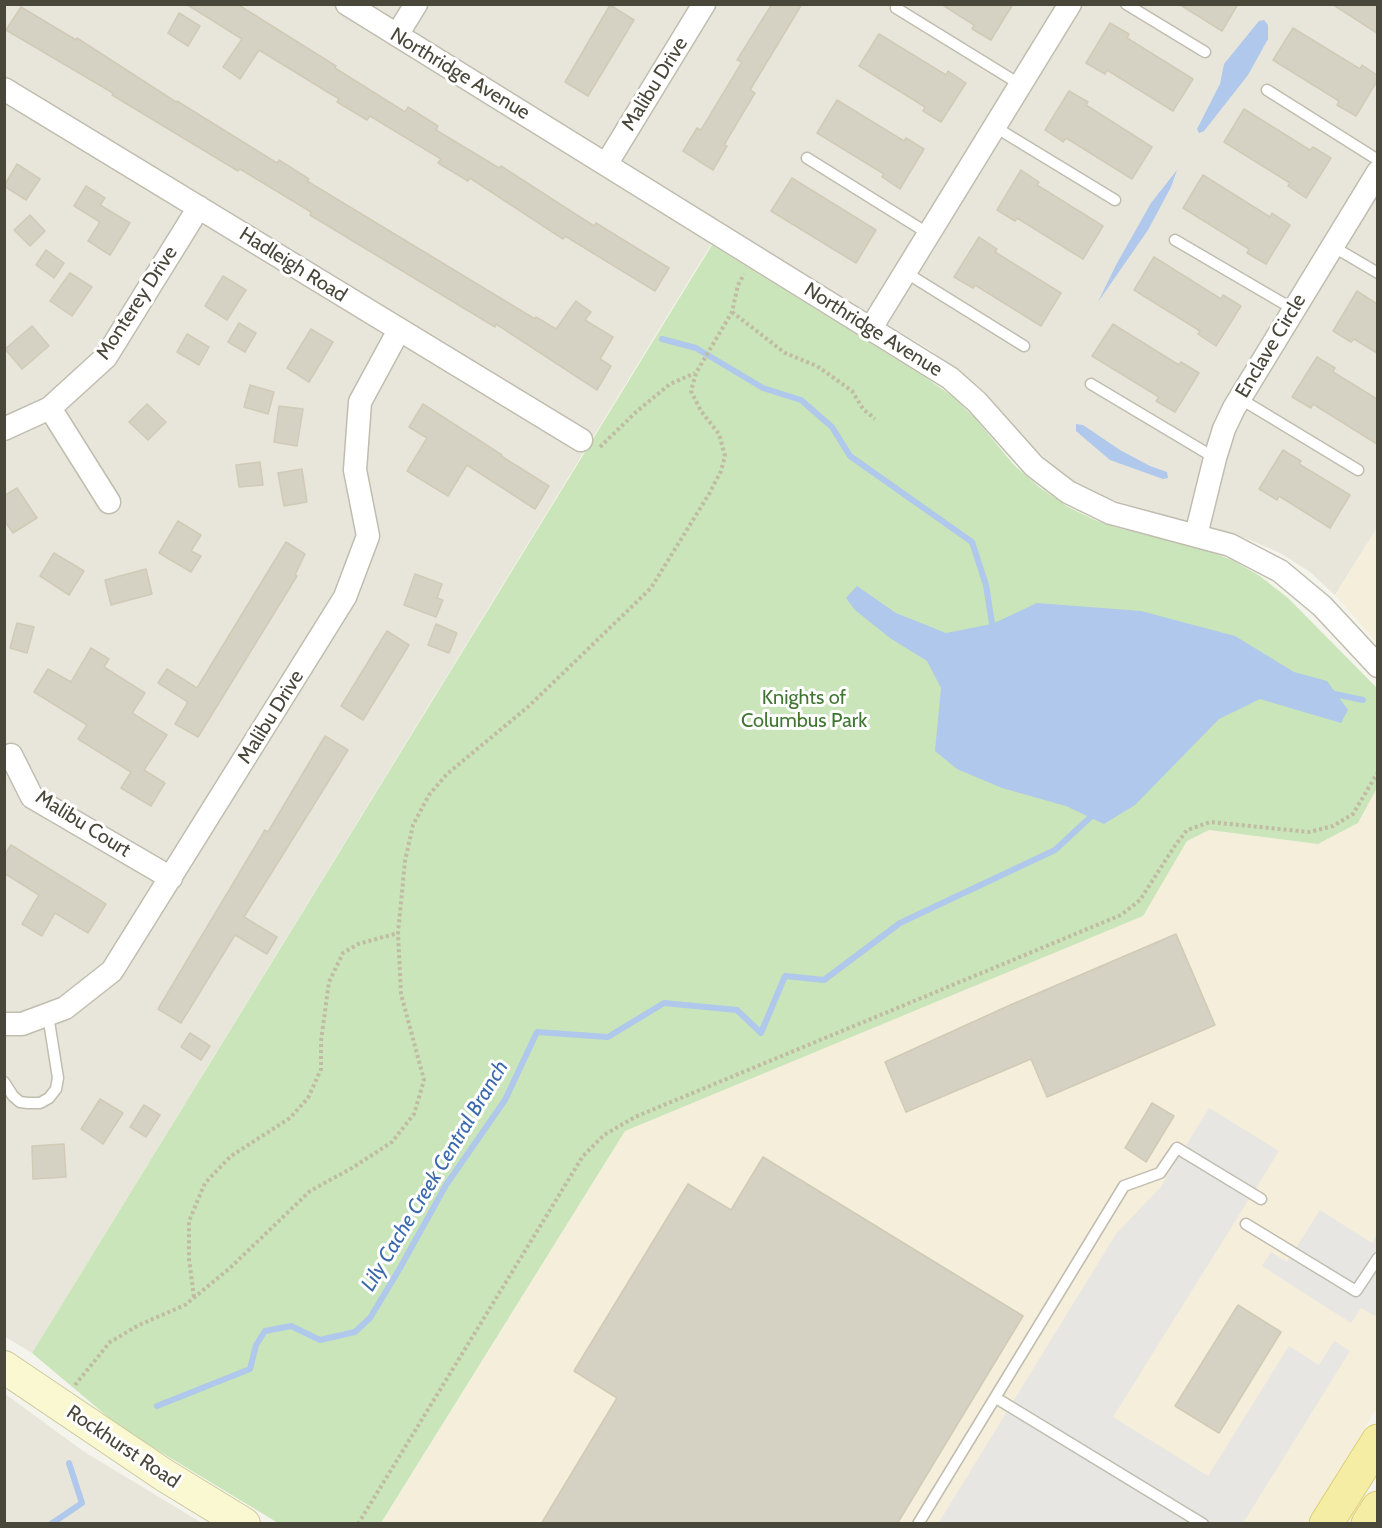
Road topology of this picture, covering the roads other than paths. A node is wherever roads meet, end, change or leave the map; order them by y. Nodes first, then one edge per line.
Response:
1 (347, 4) edge
2 (416, 4) edge
3 (704, 4) edge
4 (1070, 4) edge
5 (1126, 4) edge
6 (896, 8) dead end
7 (397, 35) junction
8 (1205, 52) dead end
9 (1021, 85) junction
10 (4, 88) edge
11 (1267, 90) dead end
12 (995, 127) junction
13 (807, 158) dead end
14 (1377, 160) edge
15 (606, 164) junction
16 (1377, 172) edge
17 (1115, 200) dead end
18 (199, 207) junction
19 (929, 234) junction
20 (1175, 240) dead end
21 (1332, 246) junction
22 (905, 272) junction
23 (1377, 273) edge
24 (1293, 309) junction
25 (871, 328) junction
26 (399, 330) junction
27 (1024, 346) dead end
28 (1091, 384) dead end
29 (1239, 398) junction
30 (50, 408) junction
31 (4, 429) edge
32 (581, 440) road end
33 (1215, 458) junction
34 (1358, 470) dead end
35 (109, 502) dead end
36 (1196, 535) junction
37 (1377, 666) edge
38 (11, 755) dead end
39 (171, 878) junction
40 (48, 1015) junction
41 (4, 1024) edge
42 (4, 1082) edge
43 (1261, 1199) dead end
44 (1246, 1224) dead end
45 (1377, 1258) edge
46 (4, 1367) edge
47 (996, 1398) junction
48 (1377, 1441) edge
49 (1377, 1508) edge
50 (244, 1524) edge
51 (918, 1524) edge
52 (1203, 1524) edge
53 (1326, 1524) edge
54 (1368, 1524) edge

1 - 7 street, Northridge Avenue
2 - 7 street
3 - 15 street, Malibu Drive
4 - 9 street
5 - 8 lane
6 - 9 lane
7 - 15 street, Northridge Avenue
9 - 12 street
10 - 18 street, Hadleigh Road
11 - 14 lane
12 - 17 lane
12 - 19 street
13 - 19 lane
15 - 25 street, Northridge Avenue
16 - 21 street, Enclave Circle
18 - 26 street, Hadleigh Road
18 - 30 street, Monterey Drive
19 - 22 street
20 - 24 lane
21 - 23 lane
21 - 24 street, Enclave Circle
22 - 25 street
22 - 27 lane
24 - 29 street, Enclave Circle
25 - 36 street, Northridge Avenue
26 - 32 street, Hadleigh Road
26 - 39 street, Malibu Drive
28 - 33 lane
29 - 33 street, Enclave Circle
29 - 34 lane
30 - 31 street, Monterey Drive
30 - 35 street
33 - 36 street, Enclave Circle
36 - 37 street, Northridge Avenue
38 - 39 street, Malibu Court
39 - 40 street, Malibu Drive
40 - 41 street, Malibu Drive
40 - 42 lane
43 - 47 lane
44 - 45 lane
46 - 50 street, Rockhurst Road
47 - 51 lane
47 - 52 lane
48 - 53 main road
49 - 54 main road

